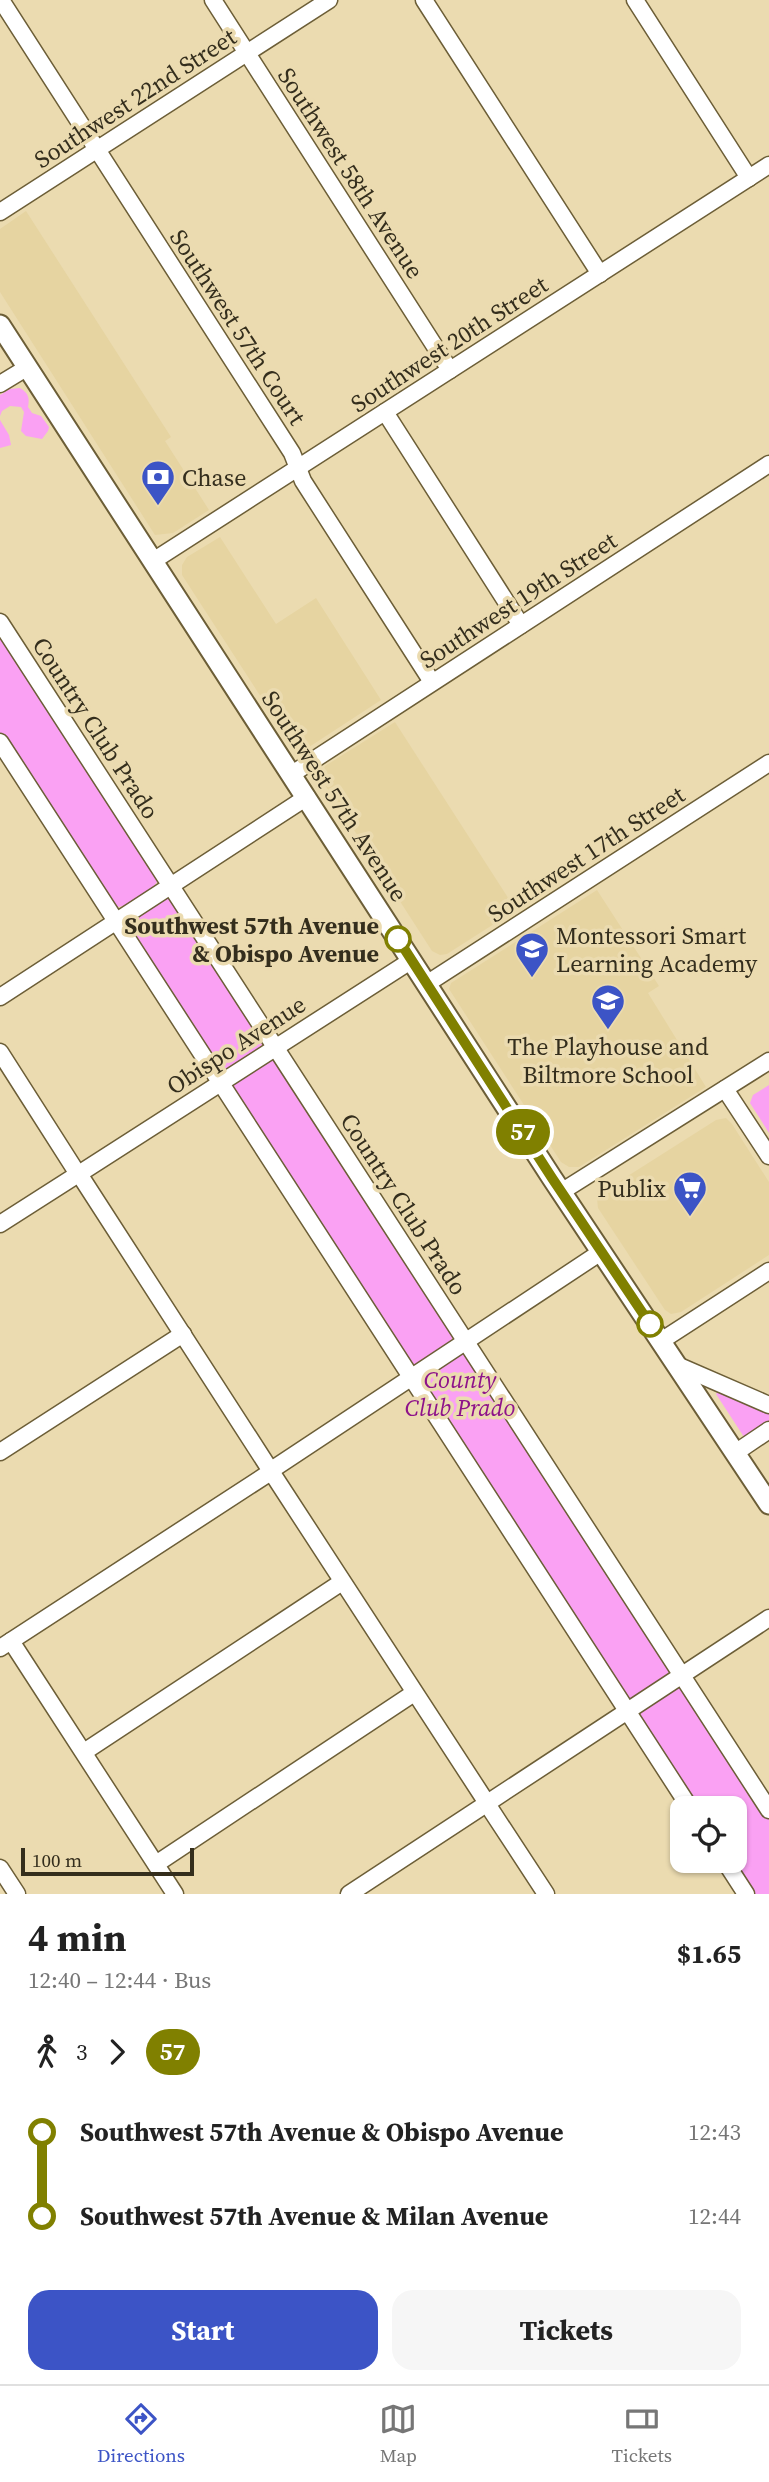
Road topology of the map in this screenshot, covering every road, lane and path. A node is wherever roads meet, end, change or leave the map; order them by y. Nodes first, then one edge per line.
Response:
1 (1, 0) edge
2 (213, 0) edge
3 (329, 0) edge
4 (424, 0) edge
5 (635, 0) edge
6 (247, 53) junction
7 (97, 150) junction
8 (769, 165) edge
9 (749, 178) junction
10 (0, 212) edge
11 (600, 274) junction
12 (0, 325) edge
13 (27, 366) junction
14 (450, 370) junction
15 (0, 384) edge
16 (385, 412) junction
17 (769, 464) edge
18 (298, 468) junction
19 (153, 561) junction
20 (0, 622) edge
21 (521, 625) junction
22 (432, 682) junction
23 (0, 742) edge
24 (769, 763) edge
25 (292, 774) junction
26 (307, 797) junction
27 (171, 886) junction
28 (116, 921) junction
29 (412, 960) junction
30 (428, 984) junction
31 (0, 997) edge
32 (275, 1047) junction
33 (0, 1052) edge
34 (769, 1061) edge
35 (219, 1083) junction
36 (725, 1089) junction
37 (769, 1156) edge
38 (79, 1174) junction
39 (561, 1192) junction
40 (0, 1224) edge
41 (601, 1252) junction
42 (769, 1271) edge
43 (183, 1334) junction
44 (661, 1341) junction
45 (466, 1342) junction
46 (677, 1365) junction
47 (411, 1378) junction
48 (769, 1405) edge
49 (769, 1430) edge
50 (0, 1452) edge
51 (735, 1453) junction
52 (271, 1471) junction
53 (769, 1504) edge
54 (342, 1582) junction
55 (769, 1618) edge
56 (6, 1644) edge
57 (681, 1675) junction
58 (414, 1693) junction
59 (627, 1712) junction
60 (84, 1752) junction
61 (682, 1796) edge
62 (486, 1804) junction
63 (769, 1810) edge
64 (156, 1864) junction
65 (0, 1868) edge
66 (732, 1873) edge
67 (17, 1894) edge
68 (176, 1894) edge
69 (349, 1894) edge
70 (546, 1894) edge
71 (746, 1894) edge

1 - 7 street, Southwest 57th Court
2 - 6 street, Southwest 58th Avenue
3 - 6 street, Southwest 22nd Street
4 - 11 street
5 - 9 street
6 - 7 street, Southwest 22nd Street
6 - 14 street, Southwest 58th Avenue
7 - 10 street, Southwest 22nd Street
7 - 18 street, Southwest 57th Court
8 - 9 street, Southwest 20th Street
9 - 11 street, Southwest 20th Street
11 - 14 street, Southwest 20th Street
12 - 13 main road, Southwest 57th Avenue
13 - 15 street
13 - 19 main road, Southwest 57th Avenue
14 - 16 street, Southwest 20th Street
16 - 18 street, Southwest 20th Street
16 - 21 street
17 - 21 street, Southwest 19th Street
18 - 19 street, Southwest 20th Street
18 - 22 street, Southwest 57th Court
19 - 25 main road, Southwest 57th Avenue
20 - 27 street, Country Club Prado
21 - 22 street, Southwest 19th Street
22 - 25 street, Southwest 19th Street
23 - 28 street
24 - 30 street, Southwest 17th Street
25 - 26 main road, Southwest 57th Avenue
26 - 27 street
26 - 29 main road, Southwest 57th Avenue
27 - 28 street
27 - 32 street, Country Club Prado
28 - 31 street
28 - 35 street
29 - 30 main road, Southwest 57th Avenue
29 - 32 street, Obispo Avenue
30 - 39 main road, Southwest 57th Avenue
32 - 35 street, Obispo Avenue
32 - 45 street, Country Club Prado
33 - 38 street
34 - 36 street
35 - 38 street, Obispo Avenue
35 - 47 street
36 - 37 street
36 - 39 street
38 - 40 street, Obispo Avenue
38 - 43 street
39 - 41 main road, Southwest 57th Avenue
41 - 44 main road, Southwest 57th Avenue
41 - 45 street
42 - 44 street
43 - 50 street
43 - 52 street
44 - 46 main road, Southwest 57th Avenue
45 - 47 street
45 - 57 street, Country Club Prado
46 - 48 street
46 - 51 main road, Southwest 57th Avenue
47 - 52 street
47 - 59 street
49 - 51 street
51 - 53 main road, Southwest 57th Avenue
52 - 54 street
52 - 56 street
54 - 58 street
54 - 60 street
55 - 57 street
56 - 60 street
57 - 59 street
57 - 63 street, Country Club Prado
58 - 62 street
58 - 64 street
59 - 61 street
59 - 62 street
60 - 64 street
62 - 69 street
62 - 70 street
64 - 68 street
65 - 67 street
66 - 71 street

